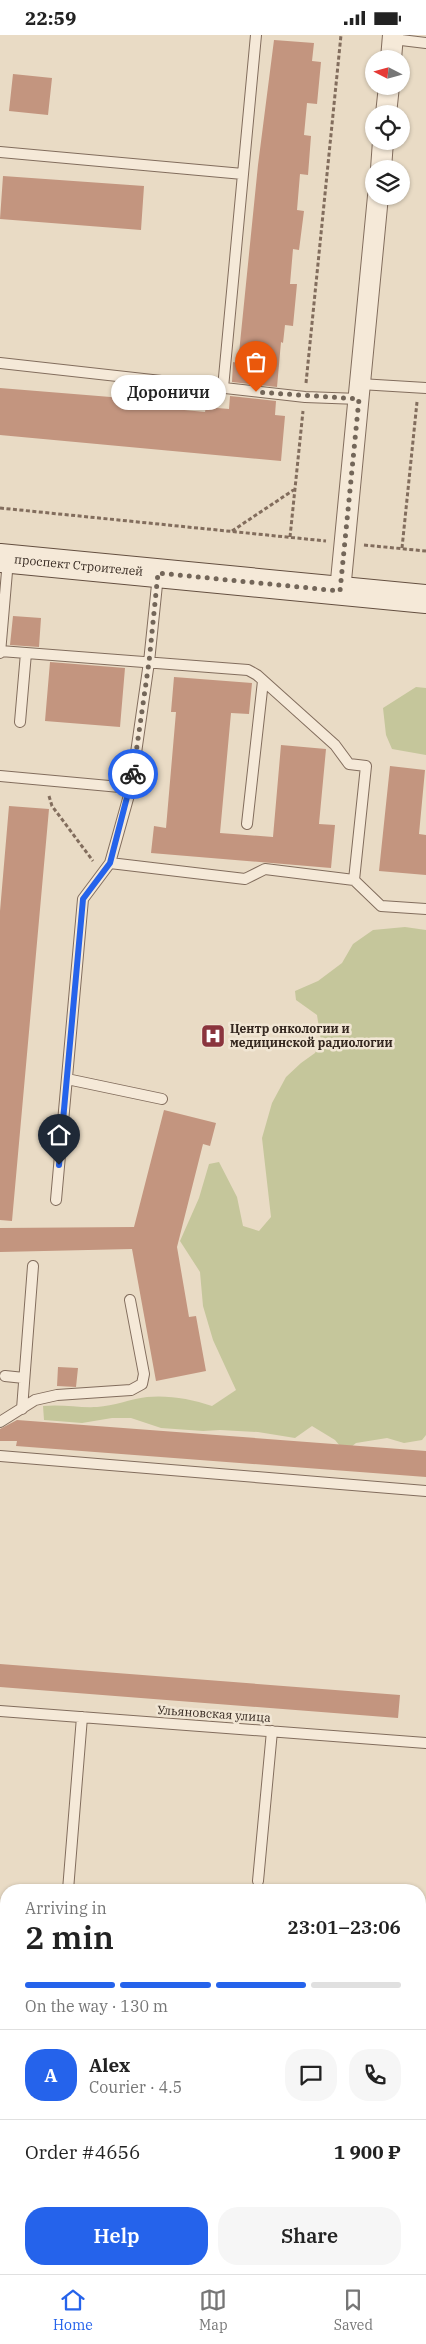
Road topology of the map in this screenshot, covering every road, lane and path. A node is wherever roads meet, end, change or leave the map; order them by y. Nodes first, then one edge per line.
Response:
1 (256, 35) edge
2 (341, 35) edge
3 (426, 43) edge
4 (393, 44) edge
5 (0, 152) edge
6 (243, 174) junction
7 (377, 205) edge
8 (0, 363) edge
9 (223, 388) junction
10 (426, 388) edge
11 (360, 392) junction
12 (305, 397) junction
13 (418, 398) dead end
14 (295, 488) junction
15 (0, 508) edge
16 (231, 532) junction
17 (290, 537) junction
18 (344, 543) junction
19 (402, 548) junction
20 (426, 551) edge
21 (4, 559) edge
22 (158, 573) junction
23 (340, 591) junction
24 (426, 599) edge
25 (0, 652) edge
26 (26, 653) junction
27 (149, 662) junction
28 (263, 681) junction
29 (20, 722) dead end
30 (0, 776) edge
31 (44, 780) junction
32 (131, 788) junction
33 (248, 824) dead end
34 (110, 863) junction
35 (102, 873) junction
36 (354, 880) junction
37 (426, 909) edge
38 (67, 1079) junction
39 (162, 1099) dead end
40 (56, 1200) dead end
41 (33, 1266) dead end
42 (130, 1300) dead end
43 (5, 1376) dead end
44 (24, 1378) junction
45 (22, 1409) junction
46 (0, 1422) edge
47 (0, 1456) edge
48 (426, 1491) edge
49 (0, 1711) edge
50 (82, 1717) junction
51 (272, 1731) junction
52 (426, 1743) edge
53 (258, 1881) dead end
54 (68, 1884) edge

1 - 6 lane
2 - 12 path
3 - 4 lane
5 - 6 lane
6 - 9 lane
7 - 11 street
8 - 9 lane
9 - 12 lane
10 - 11 lane
11 - 12 lane
11 - 18 street
12 - 14 path
13 - 19 path
14 - 16 path
14 - 17 path
15 - 16 path
16 - 17 path
17 - 18 path
18 - 19 path
18 - 23 street
19 - 20 path
21 - 22 main road, проспект Строителей
21 - 25 lane
22 - 23 main road, проспект Строителей
22 - 27 lane
23 - 24 main road, проспект Строителей
25 - 26 lane
26 - 27 lane
26 - 29 lane
27 - 28 lane
27 - 32 lane
28 - 33 lane
28 - 36 lane
30 - 31 lane
31 - 32 lane
31 - 35 path
32 - 34 lane
34 - 35 lane
34 - 36 lane
35 - 38 lane
36 - 37 lane
38 - 39 lane
38 - 40 lane
41 - 44 lane
42 - 45 lane
43 - 44 lane
44 - 45 lane
45 - 46 lane
47 - 48 lane
49 - 50 lane, Ульяновская улица
50 - 51 lane, Ульяновская улица
50 - 54 lane
51 - 52 lane, Ульяновская улица
51 - 53 lane

